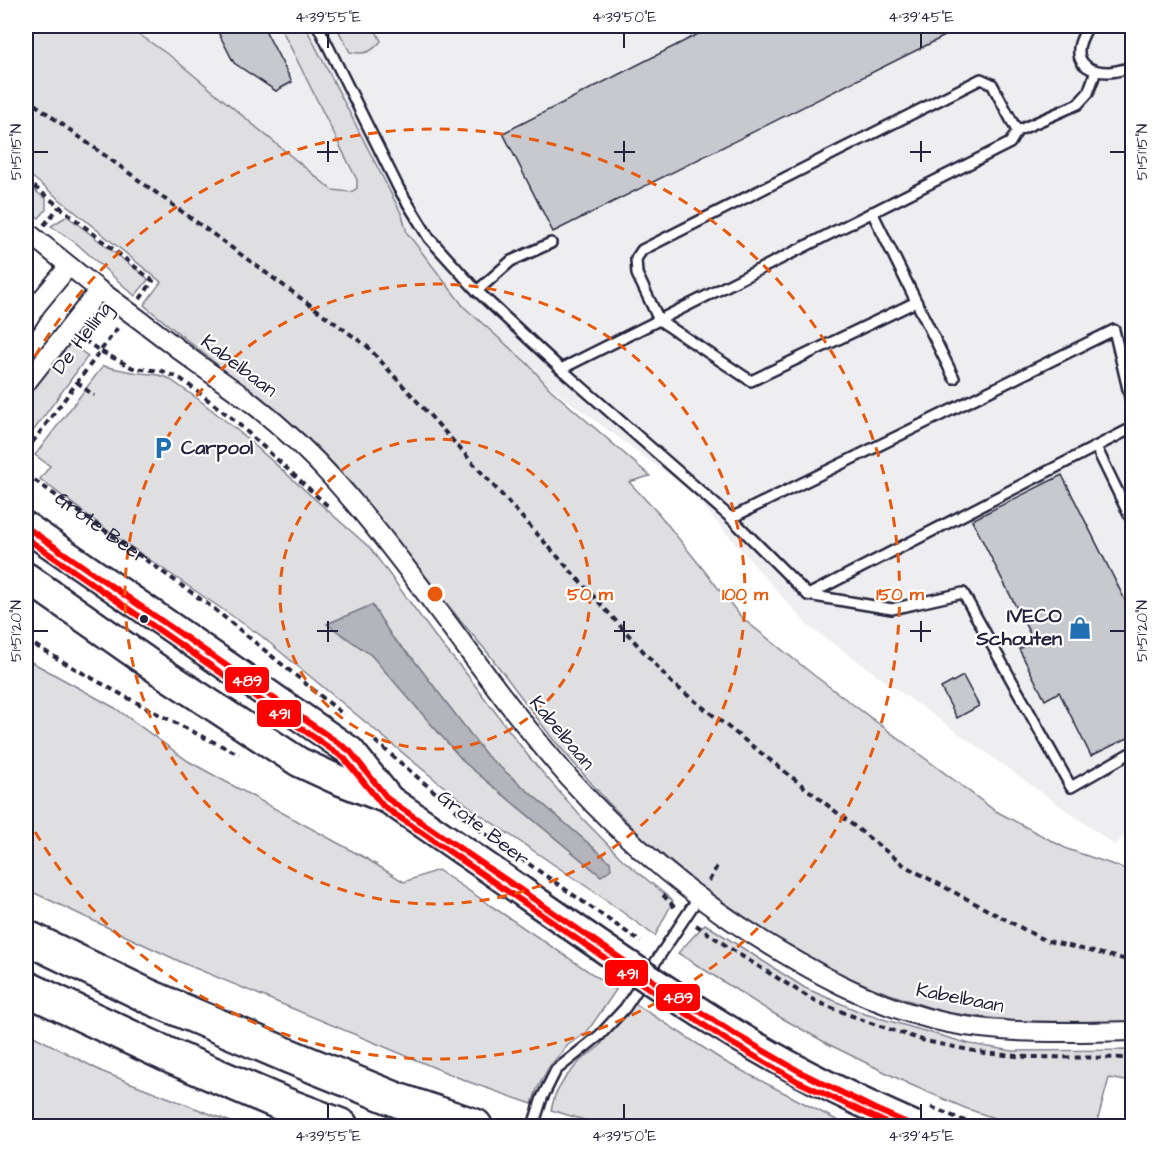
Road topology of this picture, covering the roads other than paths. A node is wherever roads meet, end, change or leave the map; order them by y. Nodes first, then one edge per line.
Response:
1 (318, 26) edge
2 (1088, 26) edge
3 (1132, 67) edge
4 (1096, 71) junction
5 (1017, 131) junction
6 (872, 212) junction
7 (26, 231) edge
8 (551, 243) dead end
9 (69, 266) junction
10 (99, 290) junction
11 (477, 291) junction
12 (916, 302) junction
13 (659, 320) junction
14 (26, 322) edge
15 (561, 369) junction
16 (954, 378) dead end
17 (26, 383) edge
18 (1132, 406) edge
19 (1132, 428) edge
20 (1096, 447) junction
21 (731, 518) junction
22 (1132, 521) edge
23 (26, 527) edge
24 (26, 577) edge
25 (808, 595) junction
26 (1132, 752) edge
27 (388, 798) junction
28 (698, 898) junction
29 (26, 937) edge
30 (26, 988) edge
31 (1132, 1031) edge
32 (922, 1116) edge
33 (341, 1126) edge
34 (475, 1126) edge
35 (533, 1126) edge

1 - 11 lane
2 - 4 lane
3 - 4 lane
4 - 5 lane
5 - 6 lane
5 - 13 lane
6 - 12 lane
6 - 13 lane
7 - 9 street, Kabelbaan
8 - 11 lane
9 - 10 street, Kabelbaan
9 - 14 street
10 - 17 street, De Helling
10 - 28 street, Kabelbaan
11 - 15 lane
12 - 13 lane
12 - 16 lane
13 - 15 lane
15 - 21 lane
18 - 21 lane
19 - 20 lane
20 - 22 lane
20 - 25 lane
21 - 25 lane
23 - 27 main road, Grote Beer
24 - 27 main road, Grote Beer
25 - 26 lane
27 - 32 main road, Grote Beer, bridge
28 - 31 street, Kabelbaan
28 - 35 lane
29 - 34 highway
30 - 33 highway

